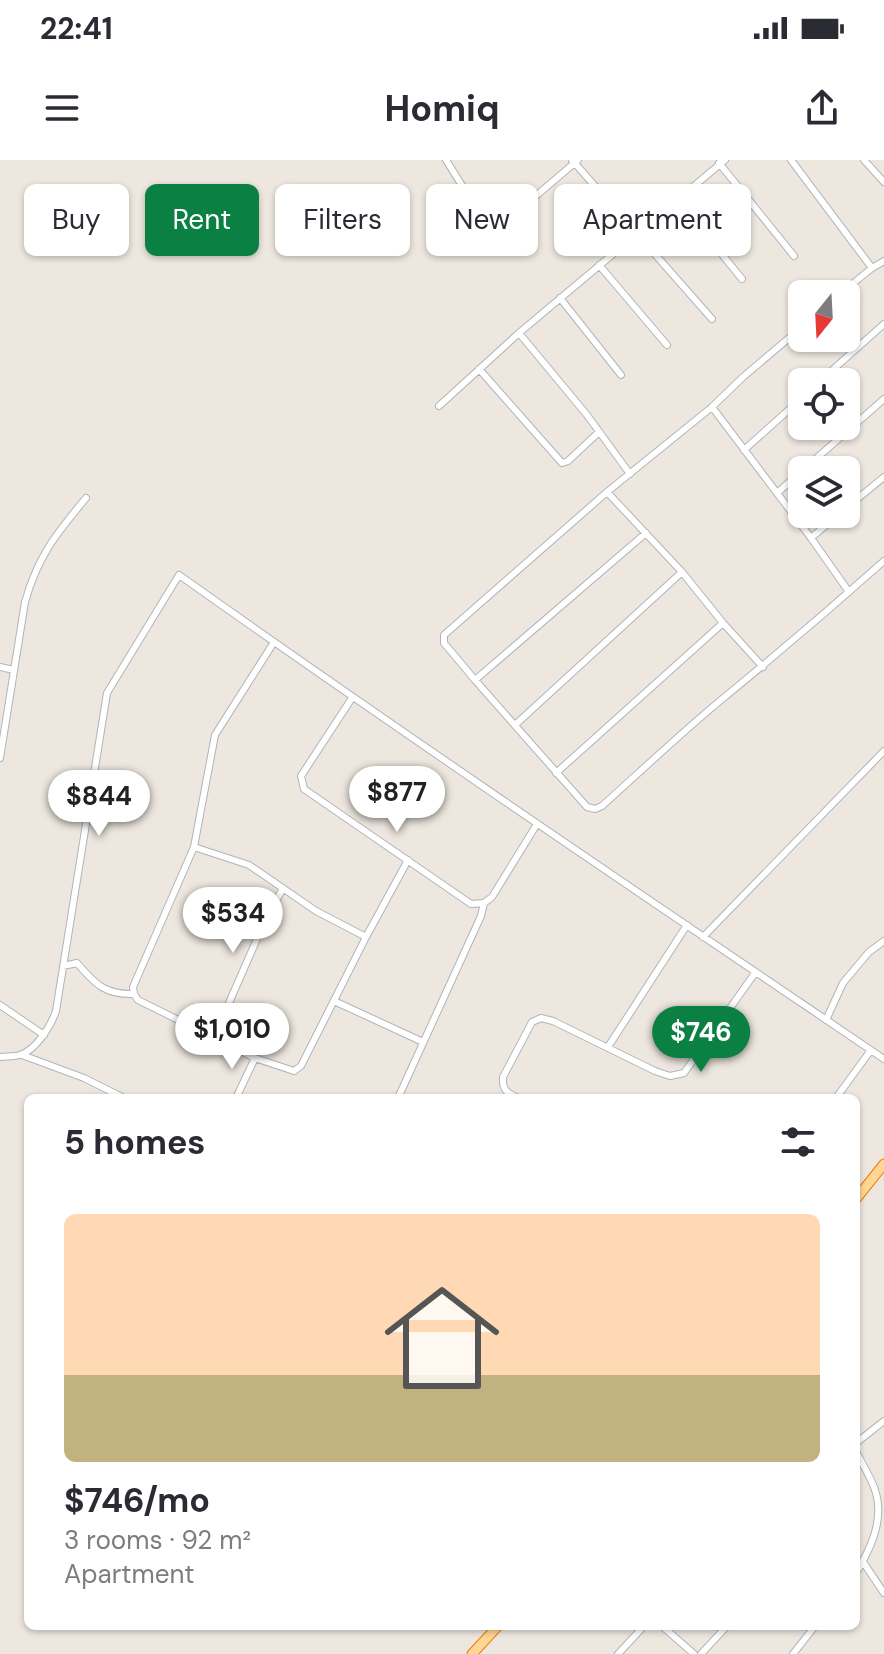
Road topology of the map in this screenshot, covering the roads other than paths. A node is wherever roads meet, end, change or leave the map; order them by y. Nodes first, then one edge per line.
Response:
1 (446, 160) edge
2 (791, 160) edge
3 (864, 160) edge
4 (575, 161) edge
5 (722, 162) edge
6 (884, 182) edge
7 (594, 184) edge
8 (695, 184) edge
9 (609, 256) edge
10 (656, 256) edge
11 (723, 256) edge
12 (794, 256) dead end
13 (884, 261) edge
14 (599, 265) junction
15 (872, 268) junction
16 (742, 279) dead end
17 (857, 280) edge
18 (560, 298) junction
19 (712, 319) dead end
20 (884, 324) edge
21 (519, 333) junction
22 (788, 339) edge
23 (667, 345) dead end
24 (835, 368) edge
25 (479, 369) junction
26 (621, 375) dead end
27 (884, 399) edge
28 (439, 406) dead end
29 (712, 407) junction
30 (788, 411) edge
31 (599, 432) junction
32 (744, 450) junction
33 (818, 456) edge
34 (630, 474) junction
35 (884, 477) edge
36 (788, 483) edge
37 (607, 492) junction
38 (777, 493) junction
39 (860, 497) edge
40 (86, 498) dead end
41 (823, 528) edge
42 (646, 533) junction
43 (811, 538) junction
44 (884, 561) edge
45 (682, 572) junction
46 (849, 592) junction
47 (723, 623) junction
48 (274, 642) junction
49 (0, 667) edge
50 (763, 667) junction
51 (14, 670) junction
52 (475, 680) junction
53 (352, 698) junction
54 (515, 725) junction
55 (884, 751) edge
56 (0, 758) edge
57 (556, 773) junction
58 (537, 824) junction
59 (194, 847) junction
60 (408, 860) junction
61 (283, 888) junction
62 (484, 903) junction
63 (687, 925) junction
64 (366, 937) junction
65 (703, 937) junction
66 (884, 941) edge
67 (63, 966) junction
68 (755, 973) junction
69 (134, 994) junction
70 (334, 1001) junction
71 (0, 1005) edge
72 (826, 1020) junction
73 (44, 1035) junction
74 (214, 1037) junction
75 (423, 1042) junction
76 (608, 1047) junction
77 (871, 1050) junction
78 (22, 1055) junction
79 (0, 1057) edge
80 (255, 1058) junction
81 (884, 1059) edge
82 (116, 1094) edge
83 (238, 1094) edge
84 (400, 1094) edge
85 (509, 1094) edge
86 (839, 1094) edge
87 (884, 1164) edge
88 (860, 1194) edge
89 (884, 1421) edge
90 (860, 1440) edge
91 (860, 1460) edge
92 (863, 1562) junction
93 (860, 1567) edge
94 (884, 1593) edge
95 (494, 1630) edge
96 (640, 1630) edge
97 (667, 1630) edge
98 (723, 1630) edge
99 (812, 1630) edge
100 (472, 1654) edge
101 (618, 1654) edge
102 (694, 1654) edge
103 (701, 1654) edge
104 (793, 1654) edge

1 - 4 street
2 - 15 street
3 - 6 street
4 - 7 street
5 - 8 street
5 - 12 street
9 - 14 street
10 - 19 street
11 - 16 street
13 - 15 street
14 - 18 street
14 - 23 street
15 - 17 street
18 - 21 street
18 - 26 street
20 - 24 street
21 - 25 street
21 - 31 street
22 - 29 street
25 - 28 street
25 - 31 street
27 - 33 street
29 - 32 street
29 - 34 street
30 - 32 street
31 - 34 street
32 - 38 street
34 - 37 street
35 - 39 street
36 - 38 street
37 - 42 street
37 - 52 street
38 - 43 street
40 - 51 street
41 - 43 street
42 - 45 street
42 - 52 street
43 - 46 street
44 - 46 street
45 - 47 street
45 - 54 street
46 - 50 street
47 - 50 street
47 - 57 street
48 - 53 street
48 - 59 street
48 - 67 street
49 - 51 street
50 - 57 street
51 - 56 street
52 - 54 street
53 - 58 street
53 - 60 street
54 - 57 street
55 - 65 street
58 - 62 street
58 - 63 street
59 - 61 street
59 - 69 street
60 - 62 street
60 - 64 street
61 - 64 street
61 - 74 street
62 - 75 street
63 - 65 street
63 - 76 street
64 - 70 street
65 - 68 street
66 - 72 street
67 - 69 street
67 - 73 street
68 - 72 street
68 - 76 street
69 - 74 street
70 - 75 street
70 - 80 street
71 - 73 street
72 - 77 street
73 - 78 street
74 - 80 street
75 - 84 street
76 - 85 street
77 - 81 street
77 - 86 street
78 - 79 street
78 - 82 street
80 - 83 street
87 - 88 highway
89 - 90 street
91 - 92 street
92 - 93 street
92 - 94 street
95 - 100 highway
96 - 101 street
97 - 102 street
98 - 103 street
99 - 104 street

